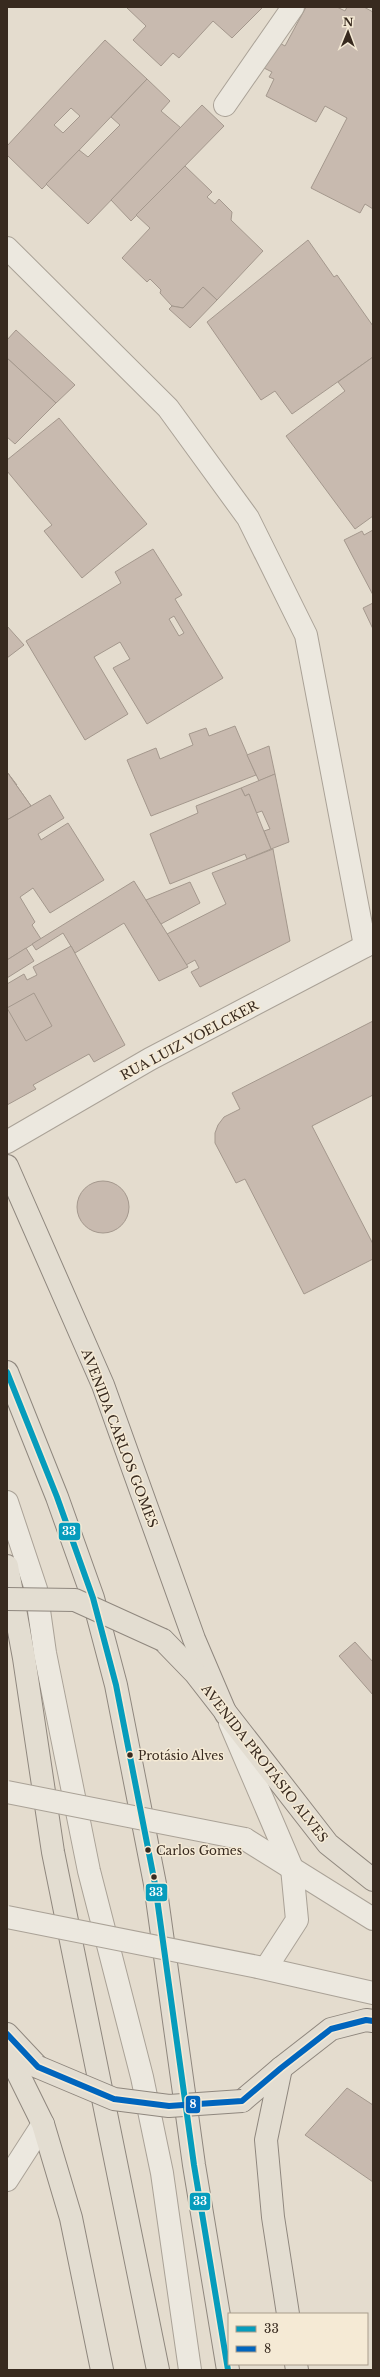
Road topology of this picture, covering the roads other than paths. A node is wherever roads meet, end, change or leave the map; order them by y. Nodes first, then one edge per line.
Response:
1 (293, 7) edge
2 (225, 105) dead end
3 (7, 248) edge
4 (369, 944) edge
5 (7, 1142) edge
6 (7, 1166) edge
7 (7, 1372) edge
8 (7, 1502) edge
9 (7, 1566) edge
10 (7, 1599) edge
11 (226, 1714) junction
12 (7, 1792) edge
13 (292, 1868) junction
14 (373, 1880) edge
15 (7, 1917) edge
16 (373, 1919) edge
17 (262, 1967) junction
18 (373, 1993) edge
19 (373, 2022) edge
20 (7, 2034) edge
21 (7, 2051) edge
22 (281, 2068) junction
23 (44, 2124) junction
24 (7, 2180) edge
25 (288, 2313) edge
26 (102, 2370) edge
27 (158, 2370) edge
28 (190, 2370) edge
29 (228, 2370) edge

1 - 2 street
3 - 4 street
4 - 5 street, RUA LUIZ VOELCKER
6 - 11 main road, AVENIDA CARLOS GOMES
7 - 29 main road
8 - 28 street
9 - 27 main road
10 - 11 main road, AVENIDA PROTÁSIO ALVES, bridge
11 - 13 street
11 - 14 main road, AVENIDA PROTÁSIO ALVES
12 - 13 street, bridge
13 - 16 street
13 - 17 street
15 - 17 street, bridge
17 - 18 street
19 - 22 main road
20 - 22 main road, bridge
21 - 23 main road
22 - 25 main road
23 - 24 street
23 - 26 main road

